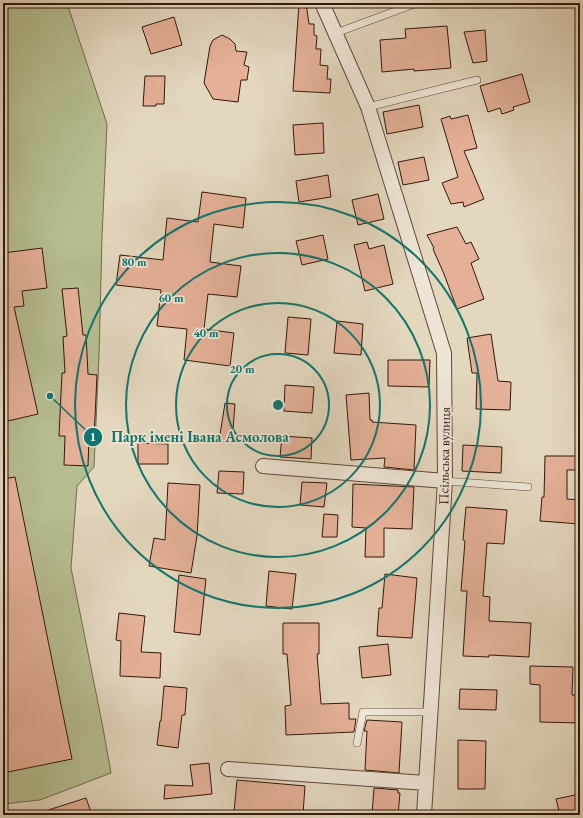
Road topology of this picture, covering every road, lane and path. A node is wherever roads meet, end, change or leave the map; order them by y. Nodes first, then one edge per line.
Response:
1 (322, 3) edge
2 (417, 3) edge
3 (336, 33) junction
4 (477, 80) dead end
5 (368, 107) junction
6 (263, 466) dead end
7 (445, 481) junction
8 (528, 487) dead end
9 (430, 712) junction
10 (358, 743) dead end
11 (228, 769) dead end
12 (426, 783) junction
13 (424, 815) edge

1 - 3 street, Псільська вулиця
2 - 3 lane
3 - 5 street, Псільська вулиця
4 - 5 lane
5 - 7 street, Псільська вулиця
6 - 7 street
7 - 8 lane
7 - 9 street, Псільська вулиця
9 - 10 lane
9 - 12 street, Псільська вулиця
11 - 12 street
12 - 13 street, Псільська вулиця

